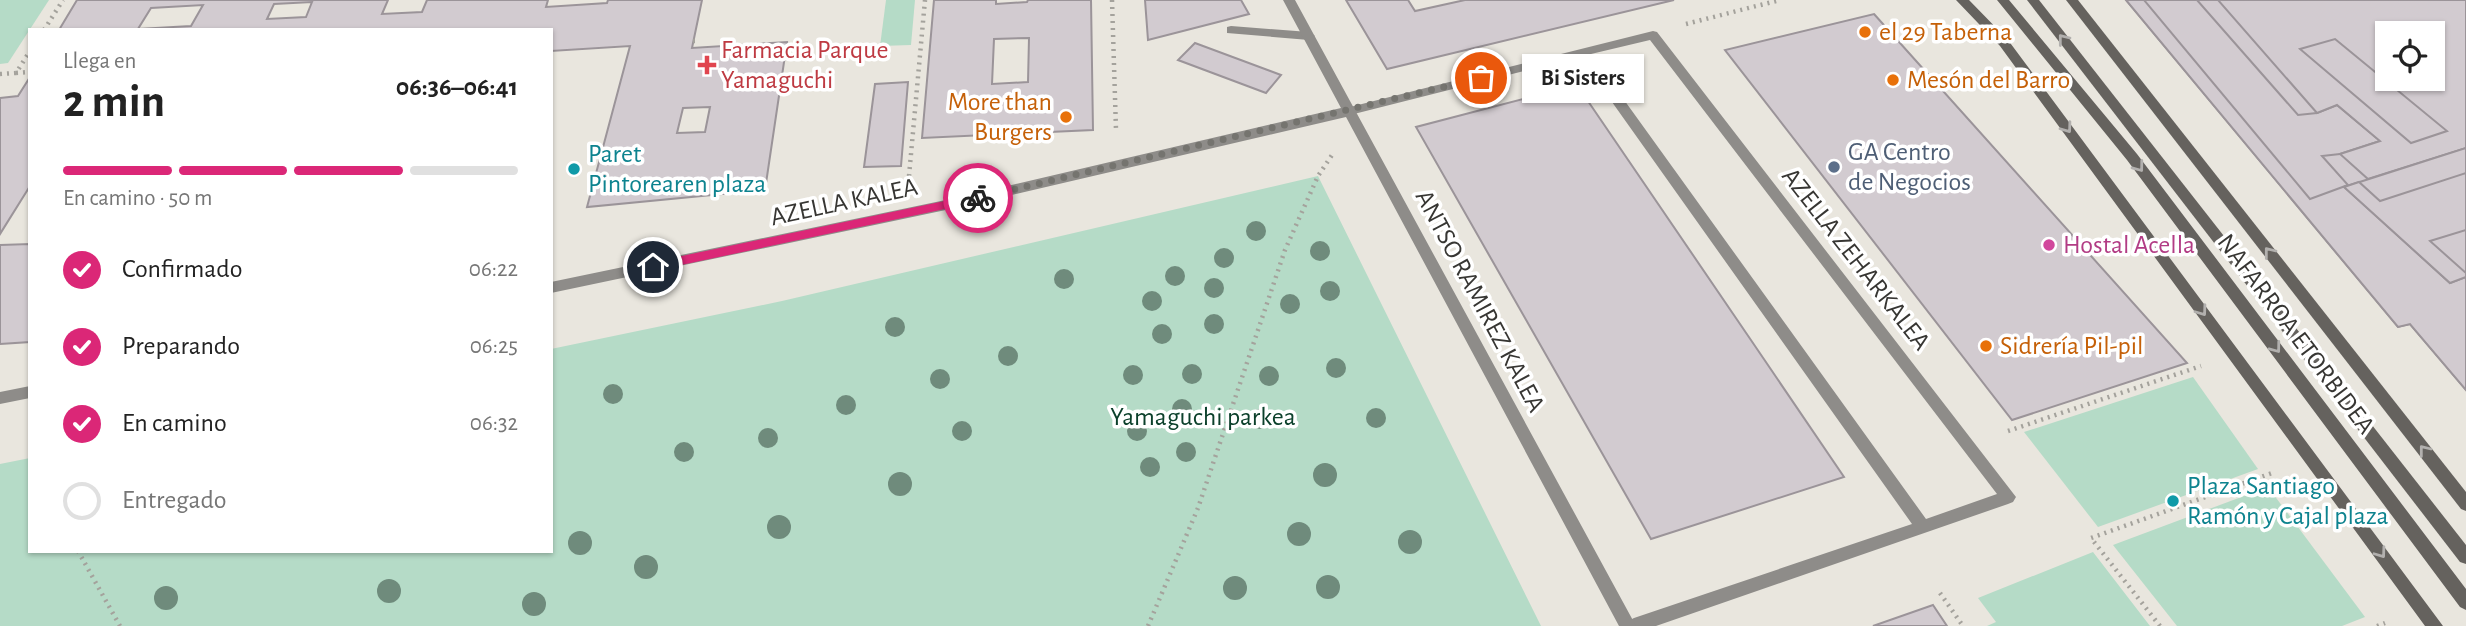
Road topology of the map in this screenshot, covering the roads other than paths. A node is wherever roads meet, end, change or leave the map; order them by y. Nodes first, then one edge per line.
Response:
1 (1289, 0) edge
2 (1962, 0) edge
3 (2003, 0) edge
4 (2033, 0) edge
5 (2072, 0) edge
6 (1231, 30) dead end
7 (1309, 36) junction
8 (1583, 52) junction
9 (1349, 111) junction
10 (553, 288) edge
11 (28, 392) edge
12 (0, 398) edge
13 (2466, 504) edge
14 (1923, 527) junction
15 (2466, 557) edge
16 (2466, 603) edge
17 (1628, 626) edge
18 (1634, 626) edge
19 (2435, 626) edge

1 - 7 street, ANTSO RAMIREZ KALEA
2 -> 19 main road
3 -> 16 main road, NAFARROA ETORBIDEA
15 -> 4 main road, NAFARROA ETORBIDEA
13 -> 5 main road, NAFARROA ETORBIDEA
6 - 7 street
7 - 9 street, ANTSO RAMIREZ KALEA
8 - 9 street, AZELLA ZEHARKALEA
8 - 14 street
8 - 14 street, AZELLA ZEHARKALEA
9 - 10 street, AZELLA KALEA
9 - 17 street, ANTSO RAMIREZ KALEA
11 - 12 street
14 - 18 street, AZELLA ZEHARKALEA

